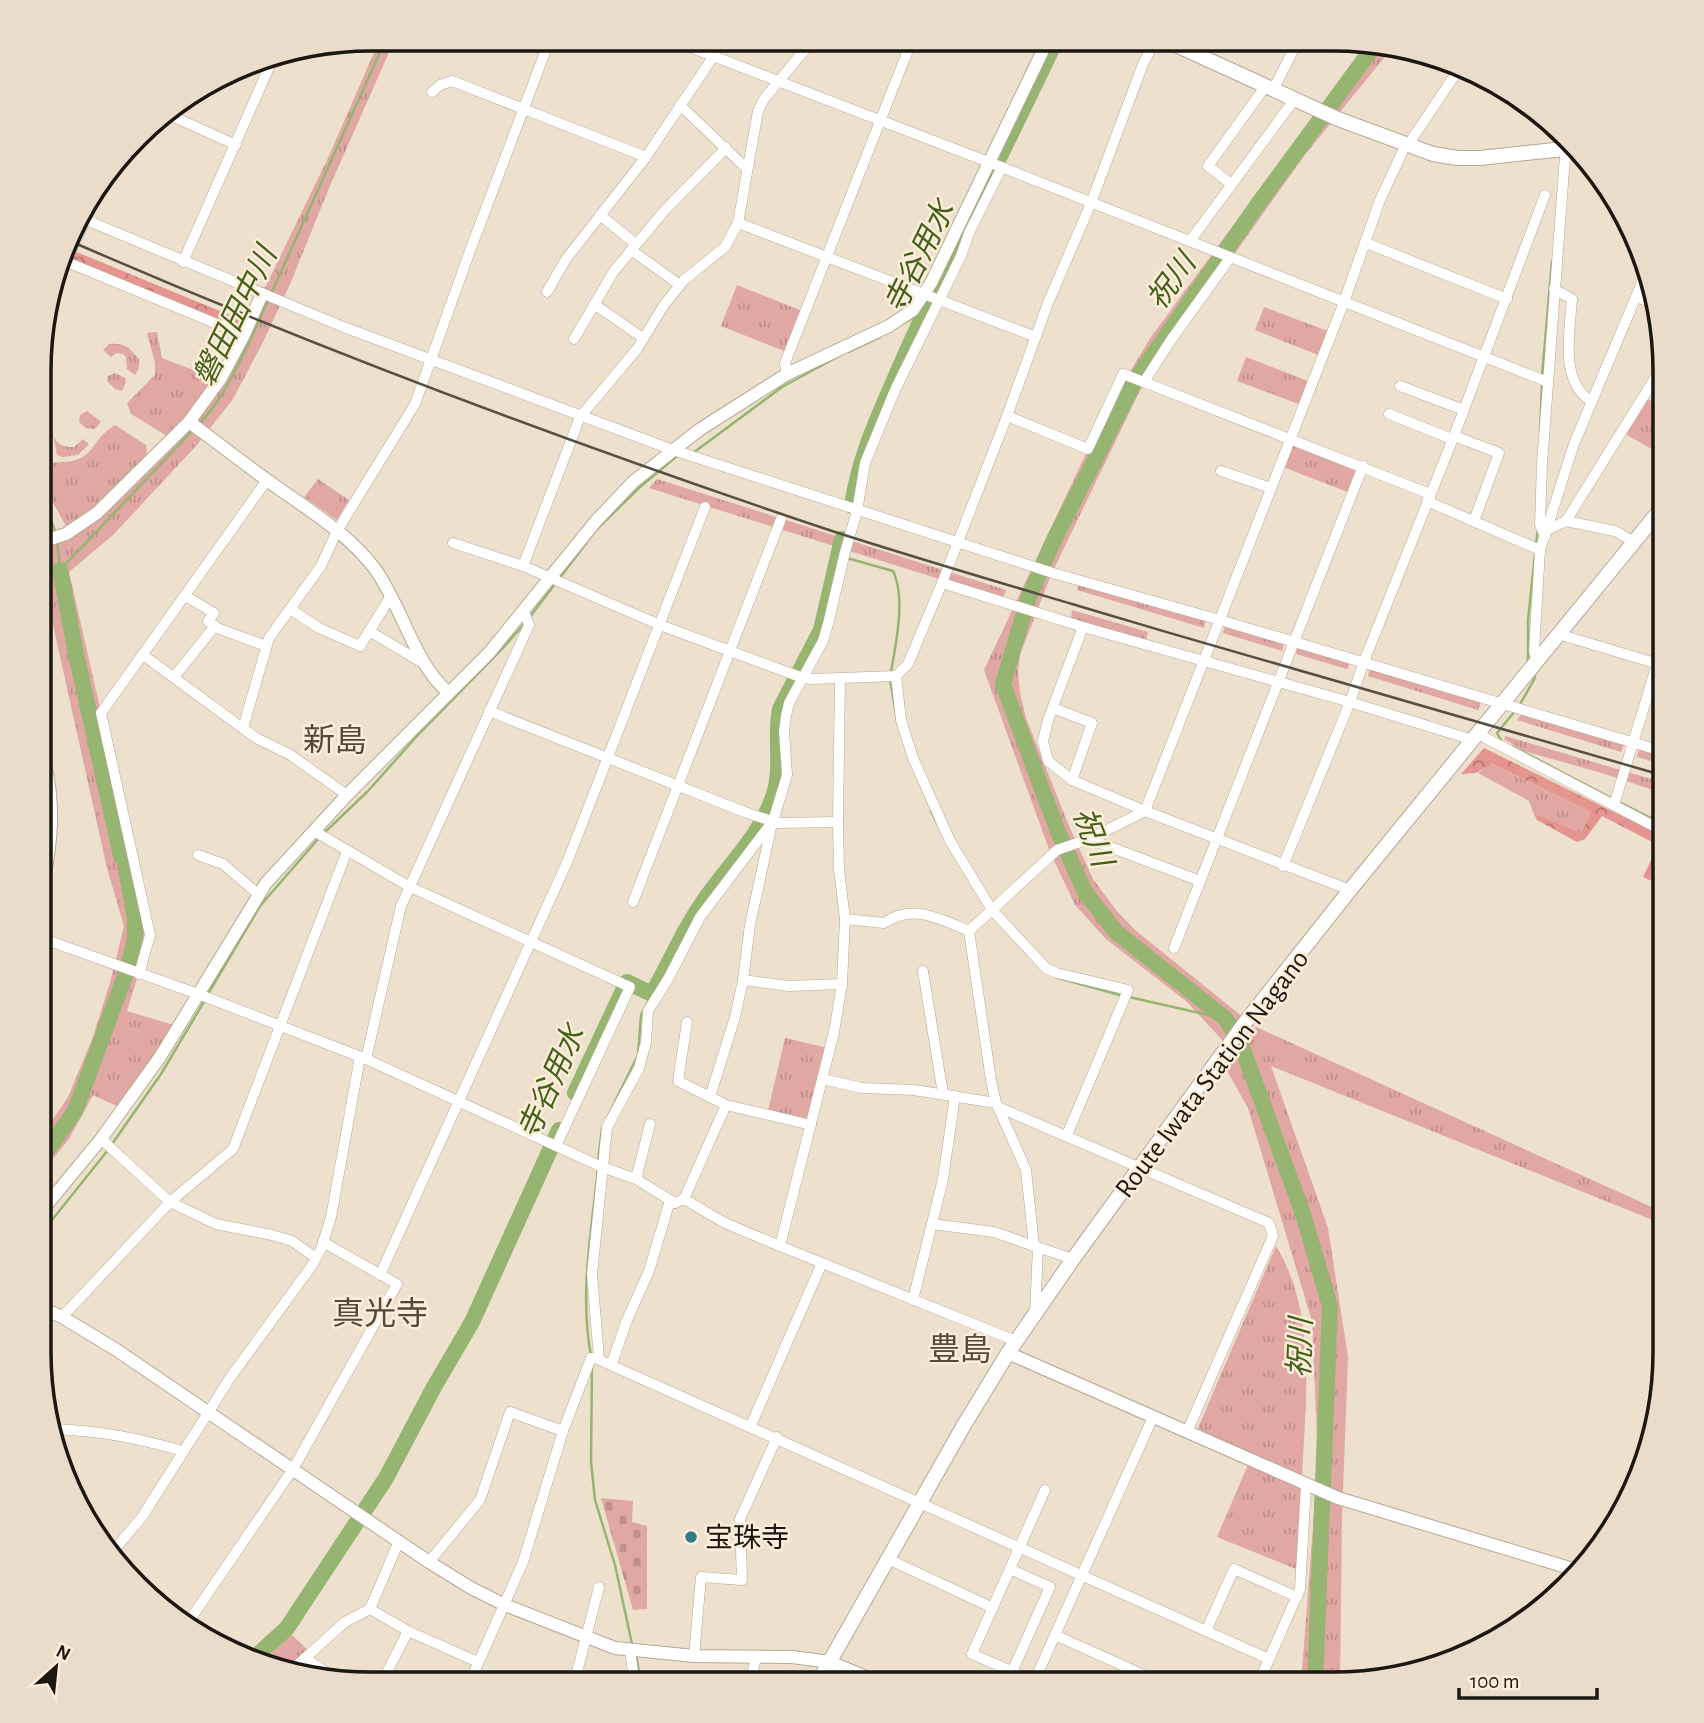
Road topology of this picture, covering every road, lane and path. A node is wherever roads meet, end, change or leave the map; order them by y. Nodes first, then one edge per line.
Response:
1 (545, 51) edge
2 (698, 51) edge
3 (804, 51) edge
4 (908, 51) edge
5 (1044, 51) edge
6 (1150, 51) edge
7 (1188, 51) edge
8 (1292, 51) edge
9 (713, 57) junction
10 (269, 68) edge
11 (1455, 75) edge
12 (778, 82) junction
13 (1269, 89) junction
14 (432, 92) dead end
15 (1294, 100) junction
16 (680, 106) junction
17 (523, 108) junction
18 (176, 117) edge
19 (880, 120) junction
20 (1407, 144) junction
21 (236, 145) junction
22 (1561, 147) edge
23 (726, 148) junction
24 (1567, 153) edge
25 (646, 157) junction
26 (997, 165) junction
27 (747, 169) junction
28 (1231, 184) junction
29 (1545, 195) dead end
30 (1091, 203) junction
31 (600, 215) junction
32 (89, 221) edge
33 (737, 223) junction
34 (1189, 241) junction
35 (1366, 243) junction
36 (634, 247) junction
37 (826, 258) junction
38 (1230, 258) junction
39 (183, 262) junction
40 (70, 263) edge
41 (680, 285) junction
42 (1641, 285) edge
43 (1554, 289) junction
44 (547, 292) dead end
45 (262, 294) junction
46 (925, 295) junction
47 (1636, 297) junction
48 (939, 299) junction
49 (1507, 299) junction
50 (1645, 300) edge
51 (1344, 302) junction
52 (594, 304) junction
53 (244, 335) junction
54 (1036, 337) junction
55 (643, 338) junction
56 (575, 339) dead end
57 (1484, 357) junction
58 (432, 360) junction
59 (787, 374) junction
60 (1653, 381) edge
61 (1144, 382) junction
62 (1548, 382) junction
63 (1400, 386) dead end
64 (1591, 401) junction
65 (1464, 410) junction
66 (1389, 414) dead end
67 (1007, 416) junction
68 (580, 417) junction
69 (189, 422) junction
70 (1453, 437) junction
71 (1290, 439) junction
72 (673, 450) junction
73 (1363, 466) junction
74 (1221, 471) dead end
75 (267, 480) junction
76 (1271, 488) junction
77 (1429, 497) junction
78 (705, 507) dead end
79 (857, 511) junction
80 (781, 519) dead end
81 (1653, 519) edge
82 (1474, 521) junction
83 (1566, 521) junction
84 (337, 531) junction
85 (1546, 533) junction
86 (51, 539) edge
87 (957, 542) junction
88 (1634, 542) junction
89 (453, 543) dead end
90 (1540, 550) junction
91 (523, 566) junction
92 (552, 579) junction
93 (942, 583) junction
94 (184, 596) junction
95 (391, 596) junction
96 (290, 609) junction
97 (524, 612) junction
98 (1220, 620) junction
99 (660, 625) junction
100 (215, 626) junction
101 (1083, 627) junction
102 (369, 631) junction
103 (1558, 634) junction
104 (1294, 643) junction
105 (266, 646) junction
106 (730, 650) junction
107 (143, 655) junction
108 (1203, 661) junction
109 (1537, 661) junction
110 (1363, 663) junction
111 (1653, 663) edge
112 (426, 665) junction
113 (896, 676) junction
114 (174, 677) junction
115 (803, 678) junction
116 (840, 678) junction
117 (1277, 682) junction
118 (1653, 688) edge
119 (449, 693) junction
120 (1350, 702) junction
121 (1501, 704) junction
122 (1053, 708) junction
123 (489, 711) junction
124 (243, 728) junction
125 (1475, 737) junction
126 (1634, 743) junction
127 (1653, 749) edge
128 (608, 757) junction
129 (1072, 780) junction
130 (678, 785) junction
131 (347, 795) junction
132 (1615, 806) junction
133 (1146, 811) junction
134 (773, 821) junction
135 (838, 822) junction
136 (1653, 826) edge
137 (314, 831) junction
138 (1089, 839) junction
139 (1217, 840) junction
140 (347, 850) junction
141 (198, 855) dead end
142 (1283, 866) junction
143 (1200, 881) junction
144 (410, 887) junction
145 (1350, 890) junction
146 (258, 894) junction
147 (633, 902) dead end
148 (992, 910) junction
149 (845, 919) junction
150 (969, 931) junction
151 (51, 942) edge
152 (531, 942) junction
153 (1174, 948) dead end
154 (923, 971) dead end
155 (139, 974) junction
156 (743, 979) junction
157 (842, 984) junction
158 (198, 994) junction
159 (687, 1023) dead end
160 (279, 1026) junction
161 (363, 1058) junction
162 (822, 1079) junction
163 (943, 1094) junction
164 (955, 1096) junction
165 (710, 1097) junction
166 (459, 1101) junction
167 (726, 1105) junction
168 (997, 1105) junction
169 (649, 1124) dead end
170 (811, 1125) junction
171 (1067, 1135) junction
172 (101, 1139) junction
173 (556, 1146) junction
174 (1141, 1166) junction
175 (602, 1167) junction
176 (636, 1179) junction
177 (51, 1200) edge
178 (680, 1201) junction
179 (170, 1202) junction
180 (932, 1224) junction
181 (323, 1242) junction
182 (780, 1246) junction
183 (1036, 1246) junction
184 (316, 1258) junction
185 (1073, 1259) junction
186 (822, 1263) junction
187 (380, 1275) junction
188 (913, 1300) junction
189 (51, 1312) edge
190 (1035, 1313) junction
191 (62, 1317) junction
192 (1012, 1347) junction
193 (599, 1358) junction
194 (612, 1363) junction
195 (207, 1411) junction
196 (1153, 1417) junction
197 (751, 1425) junction
198 (61, 1429) edge
199 (563, 1432) junction
200 (1187, 1432) junction
201 (777, 1437) junction
202 (183, 1451) junction
203 (293, 1469) junction
204 (1307, 1486) junction
205 (1045, 1490) dead end
206 (920, 1502) junction
207 (399, 1541) junction
208 (117, 1547) edge
209 (1020, 1547) junction
210 (888, 1559) junction
211 (429, 1562) junction
212 (1569, 1568) edge
213 (1010, 1569) junction
214 (1082, 1575) junction
215 (600, 1587) dead end
216 (1297, 1597) junction
217 (505, 1605) junction
218 (993, 1608) junction
219 (370, 1609) junction
220 (192, 1617) edge
221 (408, 1631) junction
222 (1206, 1631) junction
223 (1055, 1635) junction
224 (586, 1638) junction
225 (635, 1651) junction
226 (694, 1656) junction
227 (756, 1657) junction
228 (305, 1658) junction
229 (1269, 1659) junction
230 (478, 1662) junction
231 (830, 1662) junction
232 (299, 1664) edge
233 (320, 1668) edge
234 (387, 1672) edge
235 (474, 1672) edge
236 (577, 1672) edge
237 (635, 1672) edge
238 (753, 1672) edge
239 (824, 1672) edge
240 (854, 1672) edge
241 (1012, 1672) joint
242 (1039, 1672) edge
243 (1136, 1672) edge
244 (1263, 1672) edge

1 - 17 street
2 - 9 street
3 - 12 street
4 - 19 street
5 - 26 street
6 - 30 street
7 - 13 main road
8 - 13 street
9 - 12 street
9 - 16 street
10 - 21 street
11 - 20 street
12 - 19 street
12 - 27 street
13 - 15 main road
13 - 28 street
14 - 17 street
15 - 20 main road
15 - 28 street
16 - 23 street
16 - 25 street
17 - 25 street
17 - 58 street
18 - 21 street
19 - 26 street
19 - 37 street
20 - 22 main road
20 - 35 street
21 - 39 street
23 - 27 street
23 - 36 street
24 - 43 street
25 - 31 street
26 - 30 street
26 - 46 street
26 - 48 street
27 - 33 street
28 - 34 street
29 - 49 street
30 - 34 street
30 - 54 street
31 - 36 street
31 - 44 street
32 - 39 street
33 - 37 street
33 - 41 street
34 - 38 street
35 - 49 street
35 - 51 street
36 - 41 street
36 - 52 street
37 - 46 street
37 - 59 street
38 - 51 street
38 - 61 street
39 - 45 street
40 - 53 street
41 - 55 street
42 - 47 street
43 - 62 street
43 - 64 street
45 - 53 street
45 - 58 street
46 - 48 street
46 - 59 street
47 - 50 street
47 - 64 street
48 - 54 street
48 - 79 street
49 - 57 street
51 - 57 street
51 - 71 street
52 - 55 street
52 - 56 street
53 - 69 street
54 - 67 street
55 - 68 street
57 - 62 street
57 - 65 street
58 - 68 street
58 - 84 street
59 - 72 street
60 - 83 street
61 - 67 street
61 - 71 street
62 - 85 street
63 - 65 street
64 - 85 street
65 - 70 street
66 - 70 street
67 - 87 street
68 - 72 street
68 - 91 street
69 - 75 street
69 - 86 street
70 - 77 street
70 - 82 street
71 - 73 street
71 - 76 street
72 - 79 street
72 - 92 street
73 - 77 street
73 - 104 street
74 - 76 street
75 - 84 street
75 - 94 street
76 - 98 street
77 - 82 street
77 - 110 street
78 - 99 street
79 - 87 street
79 - 115 street
80 - 106 street
81 - 88 main road, Route Iwata Station Nagano
82 - 90 street
83 - 85 street
83 - 88 street
84 - 95 street
84 - 96 street
85 - 90 street
87 - 93 street
87 - 98 street
88 - 103 main road, Route Iwata Station Nagano
89 - 91 street
90 - 109 street
91 - 92 street
92 - 97 street
92 - 99 street
93 - 101 street
93 - 113 street
94 - 100 street
94 - 107 street
95 - 102 street
95 - 112 street
96 - 102 street
96 - 105 street
97 - 119 street
97 - 123 street
98 - 104 street
98 - 108 street
99 - 106 street
99 - 128 street
100 - 105 street
100 - 114 street
101 - 108 street
101 - 122 street
102 - 112 street
103 - 109 main road, Route Iwata Station Nagano
103 - 111 street
104 - 110 street
104 - 117 street
105 - 124 street
106 - 115 street
106 - 130 street
107 - 114 street
107 - 155 street
108 - 117 street
108 - 133 street
109 - 121 main road, Route Iwata Station Nagano
110 - 120 street
110 - 121 street
112 - 119 street
113 - 116 street
113 - 148 street
114 - 124 street
115 - 116 street
115 - 134 street
116 - 135 street
117 - 120 street
117 - 139 street
118 - 126 street
119 - 131 street
120 - 125 street
120 - 142 street
121 - 125 main road, Route Iwata Station Nagano
121 - 126 street
122 - 129 street
122 - 129 street
123 - 128 street
123 - 144 street
124 - 131 street
125 - 132 street
125 - 145 main road, Route Iwata Station Nagano
126 - 127 street
126 - 132 street
128 - 130 street
128 - 152 street
129 - 133 street
130 - 134 street
130 - 147 street
131 - 137 street
132 - 136 street
133 - 138 street
133 - 139 street
134 - 135 street
134 - 156 street
134 - 175 street
135 - 149 street
137 - 140 street
137 - 146 street
138 - 143 street
138 - 148 street
139 - 142 street
139 - 143 street
140 - 144 street
140 - 160 street
141 - 146 street
142 - 145 street
143 - 153 street
144 - 152 street
144 - 161 street
145 - 174 main road, Route Iwata Station Nagano
146 - 158 street
148 - 150 street
148 - 171 street
149 - 150 street
149 - 157 street
150 - 168 street
151 - 155 street
152 - 166 street
152 - 173 street
154 - 163 street
155 - 158 street
156 - 157 street
156 - 165 street
157 - 162 street
158 - 160 street
158 - 172 street
159 - 165 street
160 - 161 street
160 - 179 street
161 - 166 street
161 - 181 street
162 - 163 street
162 - 170 street
163 - 164 street
164 - 168 street
164 - 180 street
165 - 167 street
166 - 173 street
166 - 187 street
167 - 170 street
167 - 178 street
168 - 171 street
168 - 183 street
169 - 176 street
170 - 182 street
171 - 174 street
172 - 177 street
172 - 179 street
173 - 175 street
174 - 185 main road, Route Iwata Station Nagano
174 - 200 street
175 - 176 street
175 - 193 street
176 - 178 street
178 - 182 street
178 - 194 street
179 - 184 street
179 - 191 street
180 - 183 street
180 - 188 street
181 - 184 street
181 - 187 street
182 - 186 street
183 - 185 street
183 - 190 street
184 - 195 street
185 - 190 main road, Route Iwata Station Nagano
186 - 188 street
186 - 197 street
187 - 203 street
188 - 192 street
189 - 191 street
190 - 192 main road, Route Iwata Station Nagano
191 - 195 street
192 - 196 street
192 - 206 main road, Route Iwata Station Nagano
193 - 194 street
193 - 199 street
194 - 197 street
195 - 202 street
195 - 203 street
196 - 200 street
196 - 214 street
197 - 201 street
198 - 202 street
199 - 211 street
199 - 217 street
200 - 204 street
201 - 206 street
201 - 226 street
202 - 208 street
203 - 207 street
203 - 220 street
204 - 212 street
204 - 216 street
205 - 209 street
206 - 209 street
206 - 210 main road, Route Iwata Station Nagano
207 - 211 street
207 - 219 street
209 - 213 street
209 - 214 street
210 - 218 street
210 - 231 main road, Route Iwata Station Nagano
211 - 217 street
213 - 218 street
213 - 241 street
214 - 222 street
214 - 223 street
215 - 224 street
216 - 222 street
216 - 229 street
217 - 224 street
217 - 230 street
218 - 241 street
219 - 221 street
219 - 228 street
221 - 230 street
221 - 234 street
222 - 229 street
223 - 242 street
223 - 243 street
224 - 225 street
224 - 236 street
225 - 226 street
225 - 237 street
226 - 227 street
227 - 231 street
227 - 238 street
228 - 232 street
228 - 233 street
229 - 244 street
230 - 235 street
231 - 239 main road, Route Iwata Station Nagano
231 - 240 street

